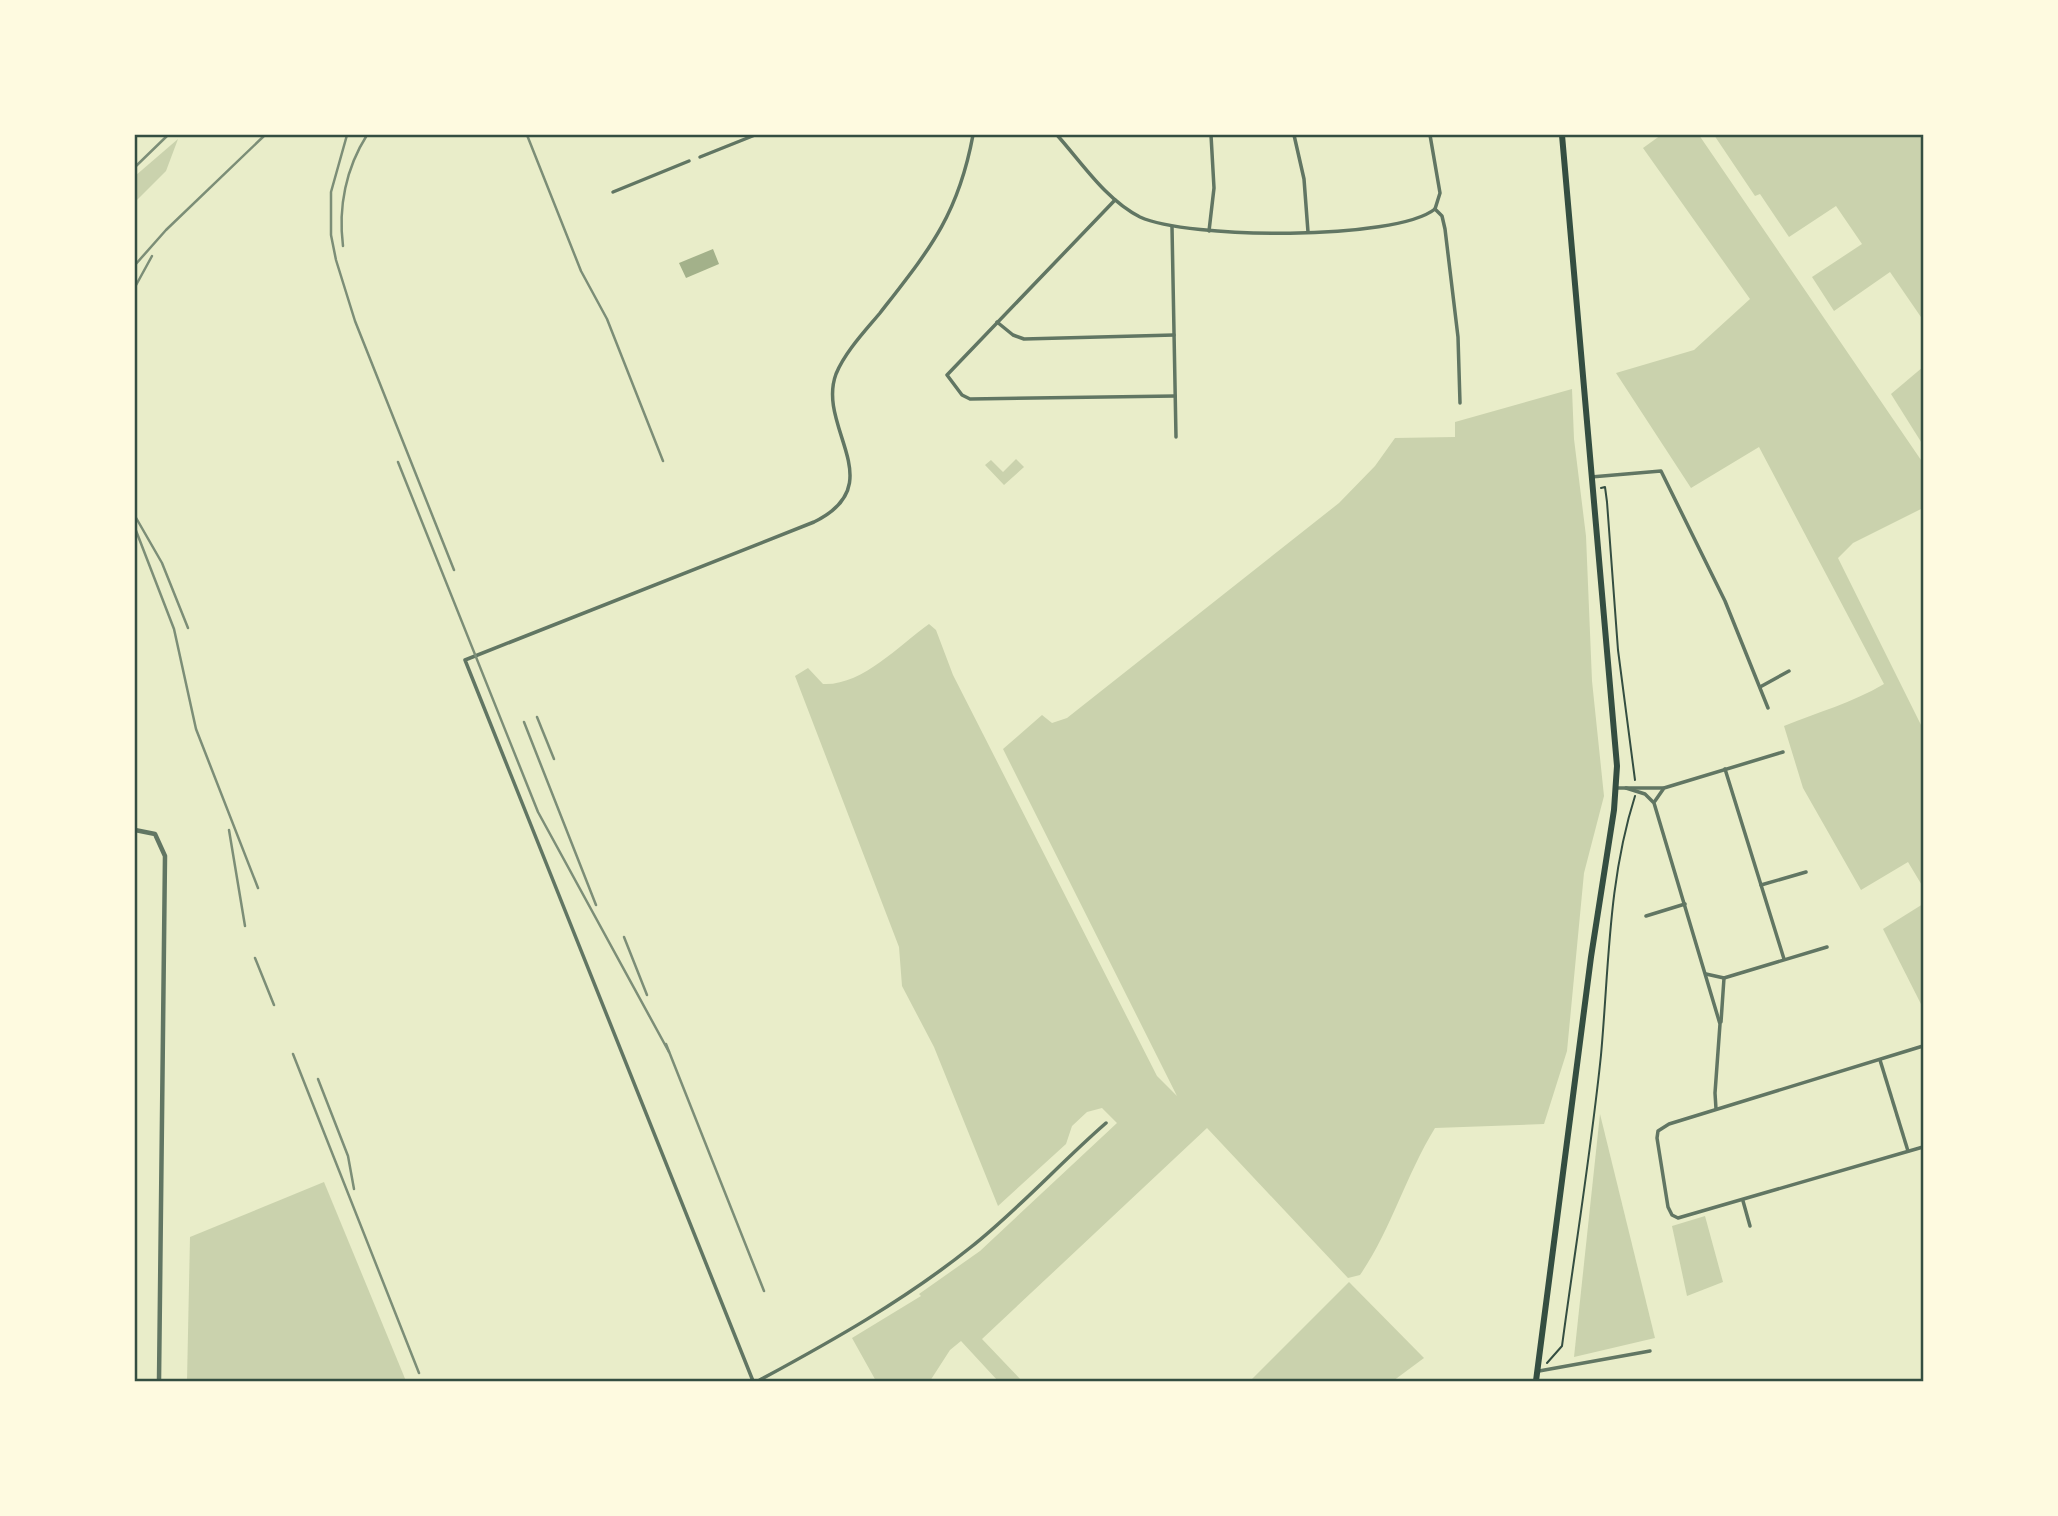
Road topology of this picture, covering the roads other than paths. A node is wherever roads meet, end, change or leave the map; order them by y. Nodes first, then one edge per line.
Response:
1 (755, 135) edge
2 (973, 135) edge
3 (1057, 135) edge
4 (1210, 135) edge
5 (1294, 135) edge
6 (1430, 135) edge
7 (1562, 135) edge
8 (700, 157) dead end
9 (689, 161) dead end
10 (613, 192) dead end
11 (1115, 200) junction
12 (1435, 209) junction
13 (1172, 226) junction
14 (1209, 230) junction
15 (1308, 232) junction
16 (997, 322) junction
17 (1174, 335) junction
18 (1175, 396) junction
19 (1460, 403) dead end
20 (1176, 437) dead end
21 (1591, 477) junction
22 (1790, 671) dead end
23 (1760, 687) junction
24 (1768, 708) dead end
25 (1783, 752) dead end
26 (1725, 769) junction
27 (1616, 788) junction
28 (1626, 788) junction
29 (1664, 788) junction
30 (1654, 803) junction
31 (135, 830) edge
32 (1806, 872) dead end
33 (1761, 885) junction
34 (1685, 904) junction
35 (1646, 916) dead end
36 (1827, 947) dead end
37 (1784, 960) junction
38 (1704, 971) junction
39 (1724, 978) junction
40 (1720, 1024) junction
41 (1923, 1046) edge
42 (1880, 1060) junction
43 (1716, 1109) junction
44 (1106, 1124) dead end
45 (1923, 1147) edge
46 (1908, 1151) junction
47 (1742, 1201) junction
48 (1750, 1226) dead end
49 (1650, 1351) dead end
50 (1537, 1371) junction
51 (159, 1381) edge
52 (755, 1381) edge
53 (1536, 1381) edge

1 - 8 street
2 - 52 street
3 - 11 street
4 - 14 street
5 - 15 street
6 - 12 street
7 - 21 main road
9 - 10 street
11 - 13 street
11 - 16 street
12 - 15 street
12 - 19 street
13 - 14 street
13 - 17 street
14 - 15 street
16 - 17 street
16 - 18 street
17 - 18 street
18 - 20 street
21 - 23 street
21 - 27 main road
22 - 23 street
23 - 24 street
25 - 26 street
26 - 29 street
26 - 33 street
27 - 28 street
27 - 50 main road
28 - 29 street
28 - 30 street
29 - 30 street
30 - 34 street
31 - 51 street
32 - 33 street
33 - 37 street
34 - 35 street
34 - 38 street
36 - 37 street
37 - 39 street
38 - 39 street
38 - 40 street
39 - 40 street
40 - 43 street
41 - 42 street
42 - 43 street
42 - 46 street
43 - 47 street
44 - 52 street
45 - 46 street
46 - 47 street
47 - 48 street
49 - 50 street
50 - 53 main road

